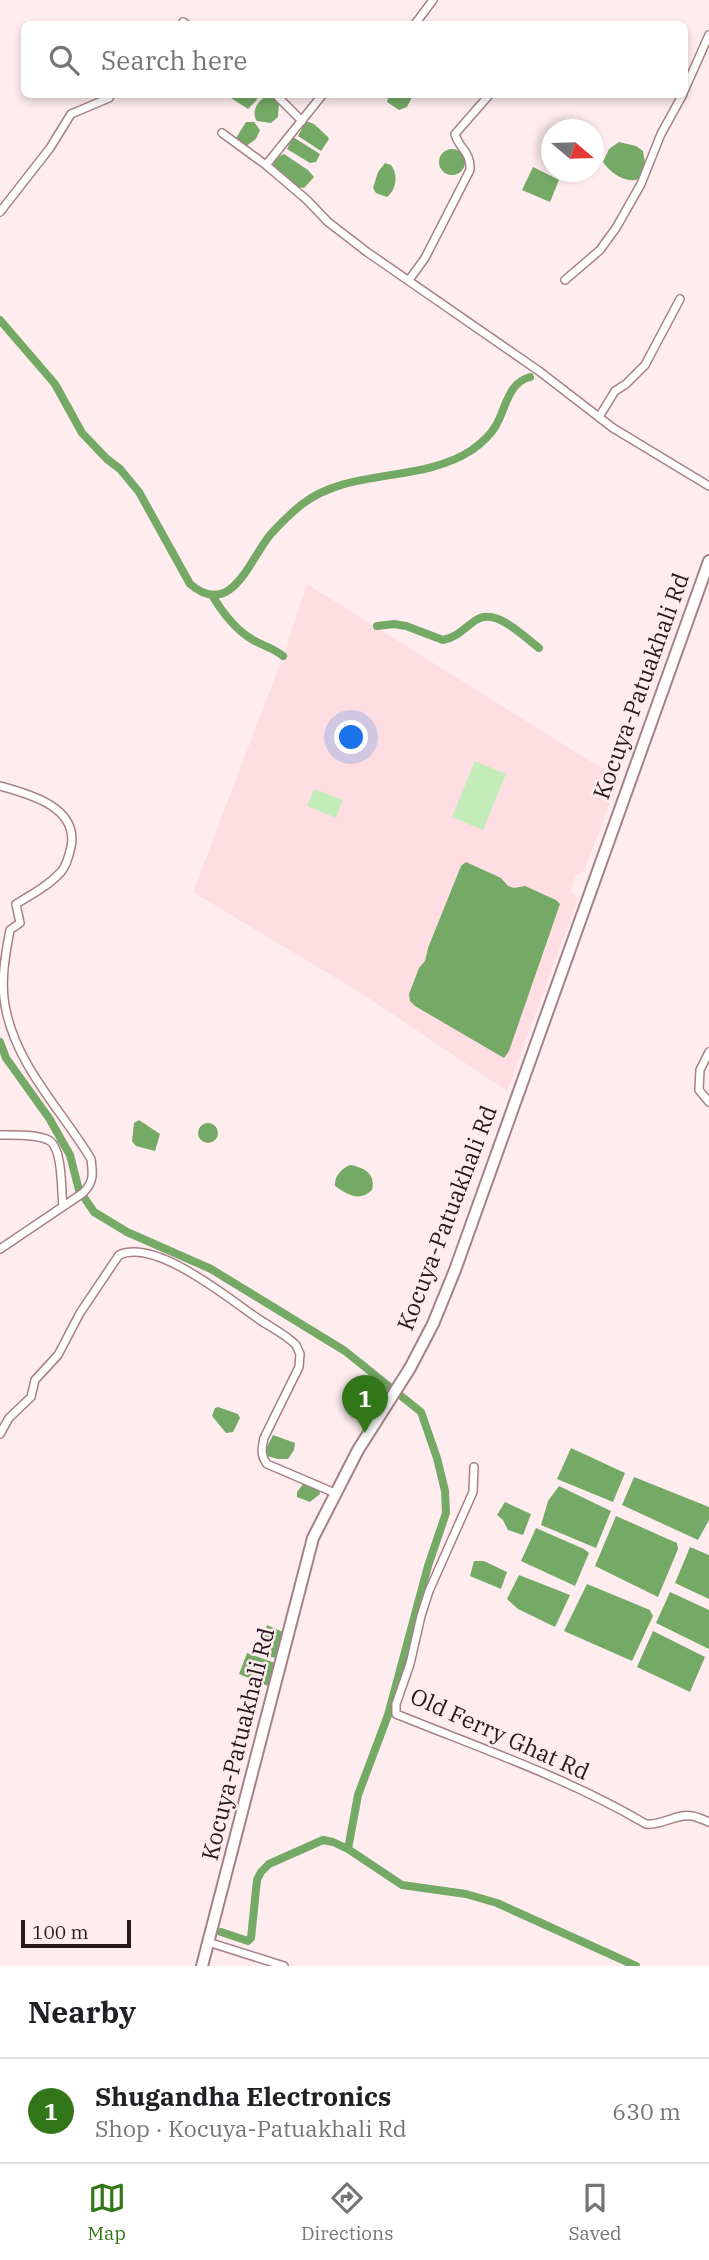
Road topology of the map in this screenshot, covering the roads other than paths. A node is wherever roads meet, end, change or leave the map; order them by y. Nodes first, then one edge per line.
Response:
1 (433, 0) edge
2 (417, 21) edge
3 (709, 35) edge
4 (688, 84) edge
5 (109, 98) dead end
6 (279, 98) edge
7 (320, 98) edge
8 (487, 98) edge
9 (681, 98) edge
10 (302, 121) junction
11 (222, 134) dead end
12 (266, 165) junction
13 (0, 212) edge
14 (409, 280) junction
15 (565, 280) dead end
16 (680, 299) dead end
17 (599, 417) junction
18 (709, 486) edge
19 (709, 561) edge
20 (0, 786) edge
21 (709, 1052) edge
22 (709, 1102) edge
23 (0, 1135) edge
24 (66, 1204) junction
25 (0, 1250) edge
26 (0, 1434) edge
27 (474, 1467) dead end
28 (335, 1493) junction
29 (709, 1822) edge
30 (208, 1942) junction
31 (202, 1966) edge
32 (284, 1966) edge

1 - 2 street
3 - 4 street
5 - 13 street
6 - 10 street
7 - 10 street
8 - 14 street
9 - 15 street
10 - 12 street
11 - 12 street
12 - 14 street
14 - 17 street
16 - 17 street
17 - 18 street
19 - 28 main road, Kocuya-Patuakhali Rd
20 - 24 street
21 - 22 street
23 - 24 street
24 - 25 street
26 - 28 street
27 - 29 street, Old Ferry Ghat Rd
28 - 30 main road, Kocuya-Patuakhali Rd
30 - 31 main road, Kocuya-Patuakhali Rd
30 - 32 street

